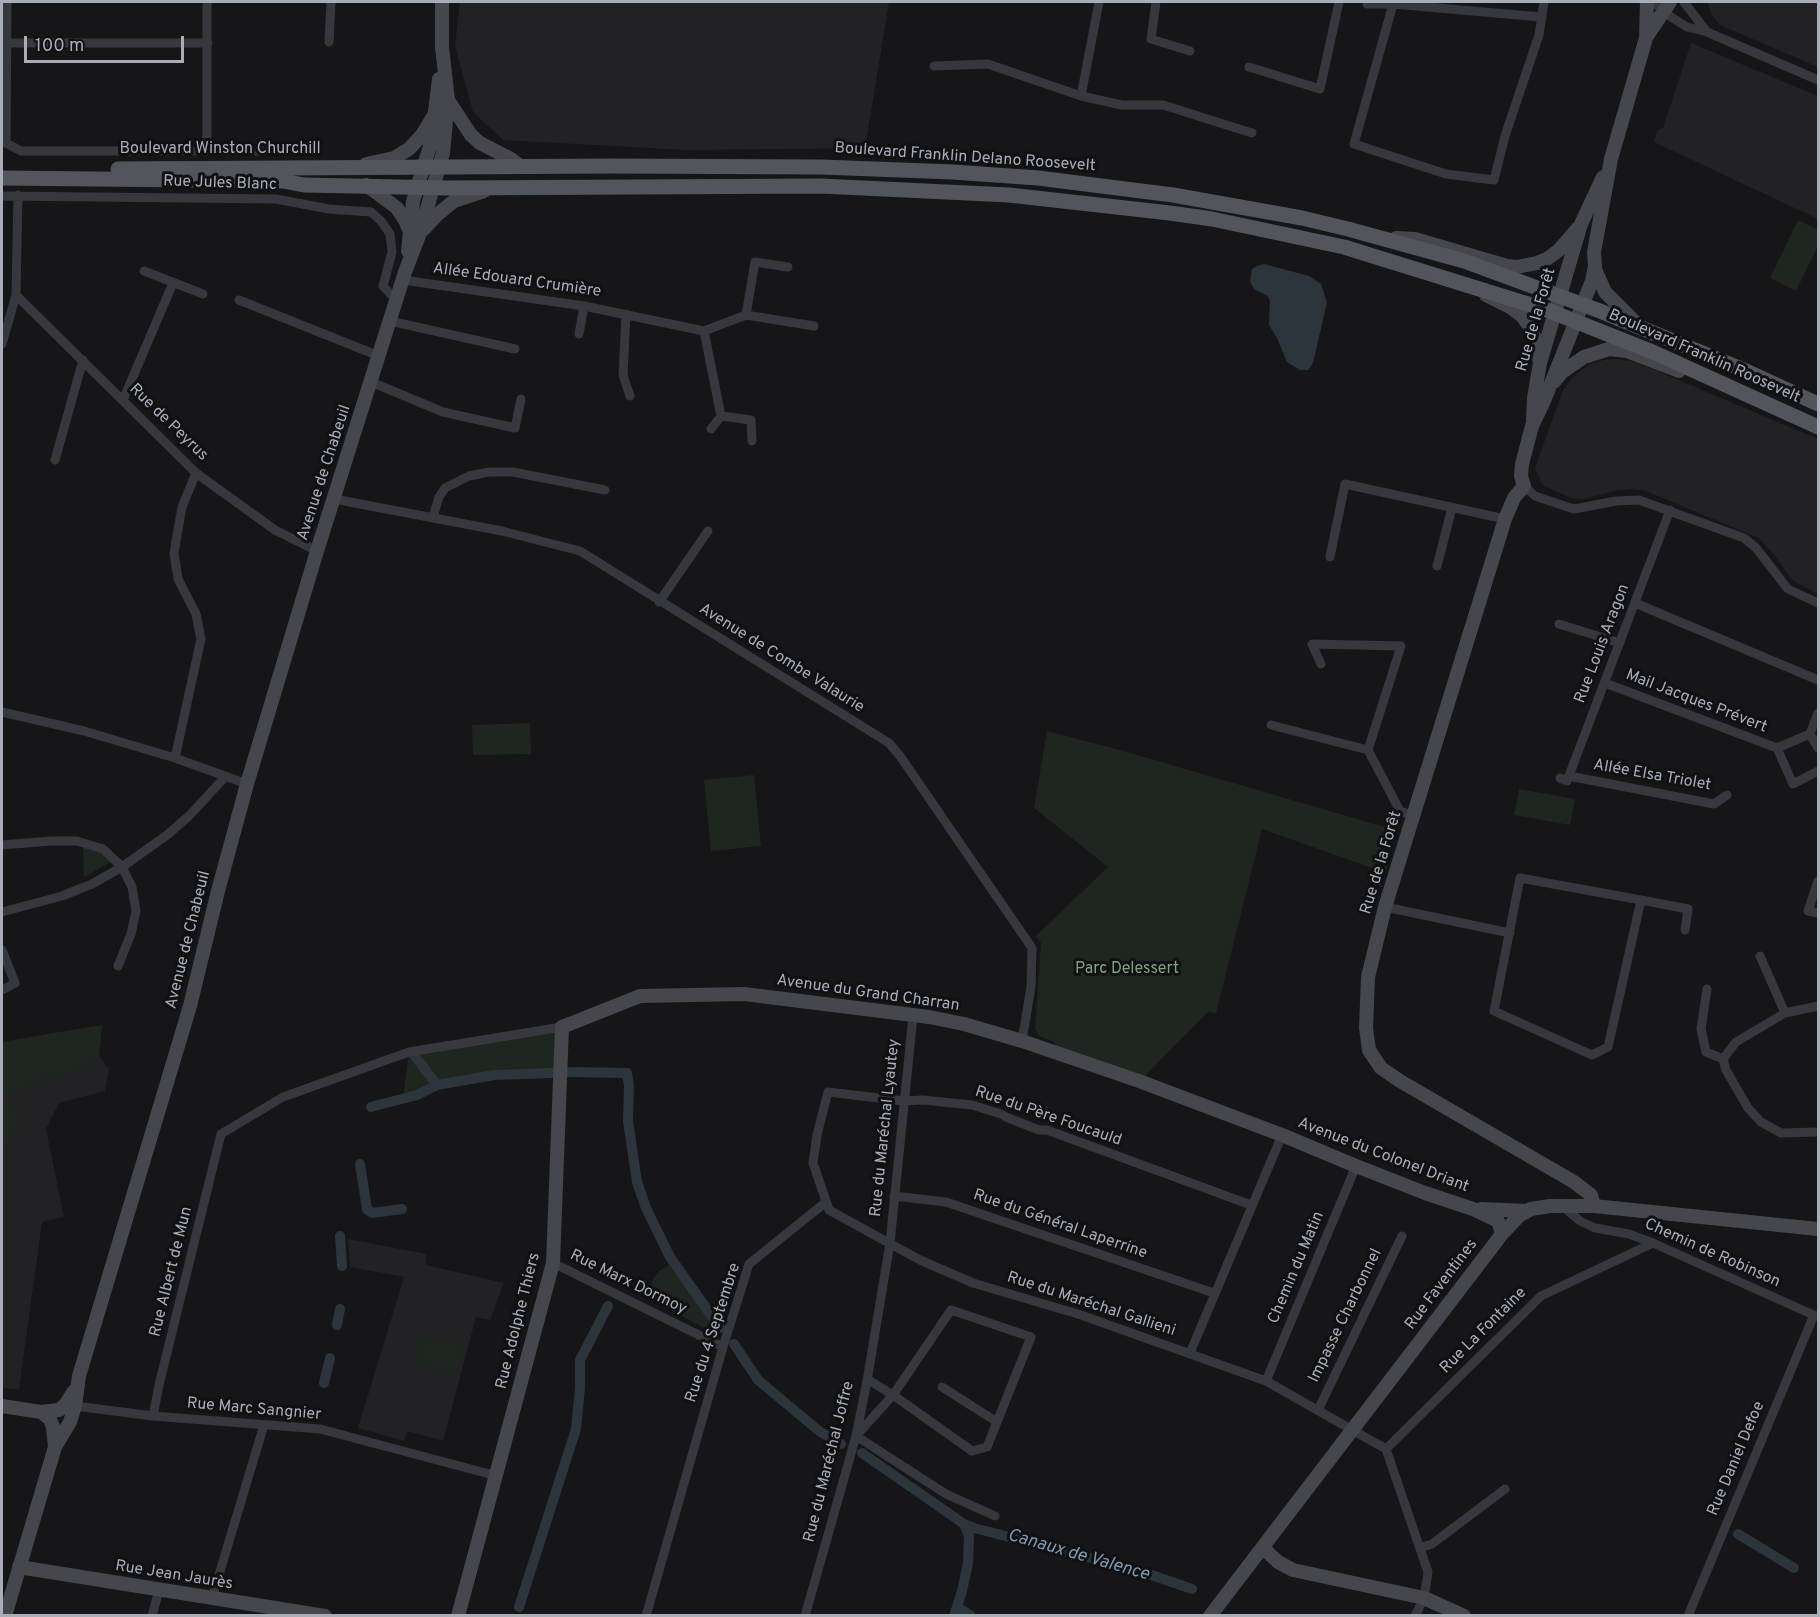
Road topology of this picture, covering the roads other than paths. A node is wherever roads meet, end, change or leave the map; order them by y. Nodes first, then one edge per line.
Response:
1 (7, 2) edge
2 (207, 2) edge
3 (442, 2) edge
4 (1100, 2) edge
5 (1156, 2) edge
6 (1339, 2) edge
7 (1544, 2) edge
8 (1684, 2) edge
9 (328, 3) edge
10 (1367, 4) dead end
11 (1393, 4) junction
12 (1659, 4) edge
13 (1541, 17) junction
14 (1707, 33) junction
15 (329, 42) dead end
16 (6, 43) junction
17 (208, 43) junction
18 (442, 47) junction
19 (1190, 51) dead end
20 (934, 66) dead end
21 (1250, 67) dead end
22 (1818, 80) edge
23 (1081, 96) junction
24 (448, 100) junction
25 (436, 112) junction
26 (1252, 133) dead end
27 (4, 143) edge
28 (207, 151) junction
29 (270, 151) dead end
30 (1611, 159) junction
31 (347, 167) junction
32 (521, 167) junction
33 (2, 168) edge
34 (431, 168) junction
35 (2, 178) edge
36 (366, 185) junction
37 (496, 187) junction
38 (415, 194) junction
39 (431, 194) junction
40 (18, 195) junction
41 (2, 196) edge
42 (1581, 224) junction
43 (415, 233) junction
44 (1374, 236) junction
45 (1595, 266) junction
46 (788, 267) dead end
47 (144, 271) dead end
48 (404, 276) junction
49 (173, 283) junction
50 (1472, 285) junction
51 (203, 294) dead end
52 (16, 295) junction
53 (1560, 296) junction
54 (239, 300) dead end
55 (396, 300) junction
56 (1582, 304) junction
57 (584, 306) junction
58 (1555, 313) junction
59 (626, 314) junction
60 (746, 315) junction
61 (390, 321) junction
62 (1575, 321) junction
63 (814, 326) dead end
64 (1643, 329) junction
65 (704, 330) junction
66 (579, 334) dead end
67 (2, 344) edge
68 (515, 349) dead end
69 (379, 356) junction
70 (83, 360) junction
71 (1540, 363) junction
72 (371, 382) junction
73 (1725, 384) junction
74 (1549, 388) junction
75 (630, 396) dead end
76 (521, 399) dead end
77 (123, 400) junction
78 (1818, 404) edge
79 (721, 416) junction
80 (1532, 426) junction
81 (1818, 427) edge
82 (711, 429) dead end
83 (752, 441) dead end
84 (55, 460) dead end
85 (196, 472) junction
86 (1524, 486) junction
87 (605, 490) dead end
88 (334, 499) junction
89 (1452, 508) junction
90 (1670, 510) junction
91 (434, 517) junction
92 (1505, 519) junction
93 (708, 531) dead end
94 (317, 551) junction
95 (1330, 557) dead end
96 (1437, 566) dead end
97 (660, 602) junction
98 (1635, 603) junction
99 (1818, 603) edge
100 (1559, 624) dead end
101 (1620, 644) junction
102 (1321, 664) dead end
103 (1818, 680) edge
104 (1605, 683) junction
105 (2, 712) edge
106 (1818, 713) edge
107 (1271, 726) dead end
108 (1810, 734) junction
109 (1777, 748) junction
110 (1818, 748) edge
111 (1368, 750) junction
112 (175, 758) junction
113 (1818, 771) edge
114 (225, 777) junction
115 (1564, 777) joint
116 (247, 784) junction
117 (1727, 795) dead end
118 (1413, 816) junction
119 (2, 845) edge
120 (122, 867) junction
121 (1818, 881) edge
122 (1641, 900) junction
123 (1385, 906) junction
124 (2, 912) edge
125 (1818, 913) edge
126 (1685, 930) dead end
127 (1510, 933) junction
128 (2, 950) edge
129 (1760, 956) dead end
130 (118, 966) dead end
131 (2, 990) edge
132 (1707, 990) dead end
133 (1818, 1006) edge
134 (1785, 1013) junction
135 (913, 1016) junction
136 (562, 1027) junction
137 (1022, 1041) junction
138 (1723, 1059) junction
139 (904, 1101) junction
140 (1818, 1132) edge
141 (221, 1134) joint
142 (1281, 1135) junction
143 (1356, 1166) junction
144 (894, 1197) junction
145 (826, 1202) junction
146 (1251, 1205) junction
147 (1561, 1206) junction
148 (1594, 1206) junction
149 (1473, 1209) junction
150 (1527, 1211) junction
151 (1818, 1229) edge
152 (1502, 1234) junction
153 (1402, 1236) dead end
154 (1653, 1243) junction
155 (890, 1244) junction
156 (553, 1263) junction
157 (1214, 1293) junction
158 (1816, 1316) edge
159 (723, 1347) junction
160 (1190, 1353) junction
161 (867, 1379) junction
162 (77, 1381) junction
163 (1266, 1381) junction
164 (942, 1387) dead end
165 (894, 1395) junction
166 (2, 1406) edge
167 (75, 1406) junction
168 (1318, 1410) junction
169 (42, 1412) junction
170 (153, 1416) junction
171 (997, 1422) junction
172 (264, 1425) junction
173 (1352, 1430) junction
174 (856, 1436) junction
175 (55, 1447) junction
176 (1386, 1449) junction
177 (497, 1476) junction
178 (1504, 1489) dead end
179 (995, 1516) dead end
180 (1263, 1548) junction
181 (1420, 1548) junction
182 (19, 1568) junction
183 (159, 1590) junction
184 (212, 1598) junction
185 (1424, 1598) junction
186 (5, 1616) edge
187 (152, 1616) edge
188 (325, 1616) edge
189 (458, 1616) edge
190 (646, 1616) edge
191 (805, 1616) edge
192 (1210, 1616) edge
193 (1415, 1616) edge
194 (1464, 1616) edge
195 (1688, 1616) edge

1 - 16 street
2 - 17 street
3 - 18 street, Avenue de Chabeuil
4 - 23 street
5 - 19 street
6 - 21 street
7 - 13 street
8 - 14 street
9 - 15 street
10 - 11 street
11 - 13 street
11 - 13 street
12 - 14 street
12 - 30 street, Rue de la Forêt
14 - 22 street
16 - 17 street
16 - 27 street
17 - 28 street
18 - 24 street, Avenue de Chabeuil
18 - 25 street, Avenue de Chabeuil
20 - 23 street
23 - 26 street
24 - 32 street
24 - 34 street, Avenue de Chabeuil
25 - 31 street
25 - 34 street, Avenue de Chabeuil
27 - 28 street
28 - 29 street
30 - 42 street, Rue de la Forêt
30 - 45 street, Rue de la Forêt
31 - 33 main road, Boulevard Winston Churchill
31 - 34 main road, Boulevard Winston Churchill
32 - 34 main road, Boulevard Franklin Delano Roosevelt
32 - 44 main road, Boulevard Franklin Delano Roosevelt
34 - 38 street, Avenue de Chabeuil
34 - 39 street, Avenue de Chabeuil
35 - 36 main road, Boulevard Winston Churchill
36 - 38 main road, Boulevard Winston Churchill
36 - 43 street
37 - 39 main road, Boulevard Franklin Delano Roosevelt
37 - 43 street, Avenue de Chabeuil
37 - 50 main road, Boulevard Franklin Delano Roosevelt
38 - 39 main road, Boulevard Winston Churchill
38 - 43 street, Avenue de Chabeuil
39 - 43 street, Avenue de Chabeuil
40 - 41 street, Rue Jules Blanc
40 - 52 street
40 - 55 street, Rue Jules Blanc
42 - 44 street, Rue de la Forêt
42 - 53 street, Rue de la Forêt
43 - 48 street, Avenue de Chabeuil
44 - 53 main road, Boulevard Franklin Delano Roosevelt
45 - 56 street, Rue de la Forêt
45 - 64 street, Rue de la Forêt
46 - 60 street
47 - 49 street
48 - 55 street, Avenue de Chabeuil
48 - 57 street, Allée Edouard Crumière
49 - 51 street
49 - 77 street
50 - 58 main road, Boulevard Franklin Delano Roosevelt
50 - 71 street
52 - 67 street
52 - 70 street, Rue de Peyrus
53 - 56 main road, Boulevard Franklin Delano Roosevelt
53 - 58 street, Rue de la Forêt
54 - 69 street
55 - 61 street, Avenue de Chabeuil
56 - 62 street, Rue de la Forêt
56 - 64 main road, Boulevard Franklin Roosevelt
57 - 59 street, Allée Edouard Crumière
57 - 66 street
58 - 62 main road, Boulevard Franklin Delano Roosevelt
58 - 71 street, Rue de la Forêt
59 - 65 street, Allée Edouard Crumière
59 - 75 street
60 - 63 street
60 - 65 street
61 - 68 street
61 - 69 street, Avenue de Chabeuil
62 - 73 main road, Boulevard Franklin Roosevelt
62 - 74 street, Rue de la Forêt
64 - 78 main road, Boulevard Franklin Roosevelt
65 - 79 street
69 - 72 street, Avenue de Chabeuil
70 - 77 street, Rue de Peyrus
70 - 84 street
71 - 80 street, Rue de la Forêt
72 - 76 street
72 - 88 street, Avenue de Chabeuil
73 - 74 street
73 - 81 main road, Boulevard Franklin Roosevelt
74 - 80 street, Rue de la Forêt
77 - 85 street, Rue de Peyrus
79 - 82 street
79 - 83 street
80 - 86 street, Rue de la Forêt
85 - 94 street, Rue de Peyrus
85 - 112 street
86 - 90 street
86 - 92 street, Rue de la Forêt
87 - 91 street
88 - 91 street, Avenue de Combe Valaurie
88 - 94 street, Avenue de Chabeuil
89 - 92 street
89 - 95 street
89 - 96 street
90 - 98 street, Rue Louis Aragon
90 - 99 street
91 - 97 street, Avenue de Combe Valaurie
92 - 118 street, Rue de la Forêt
93 - 97 street
94 - 116 street, Avenue de Chabeuil
97 - 137 street, Avenue de Combe Valaurie
98 - 101 street, Rue Louis Aragon
98 - 103 street
100 - 101 street
101 - 104 street, Rue Louis Aragon
102 - 111 street
104 - 109 street, Mail Jacques Prévert
104 - 115 street, Rue Louis Aragon
105 - 112 street
106 - 108 street
107 - 111 street
108 - 109 street
108 - 110 street
109 - 113 street
111 - 118 street
112 - 114 street
114 - 116 street
114 - 120 street
115 - 117 street, Allée Elsa Triolet
116 - 162 street, Avenue de Chabeuil
118 - 123 street, Rue de la Forêt
119 - 120 street
120 - 124 street
120 - 130 street
121 - 125 street
122 - 126 street
122 - 127 street
122 - 127 street
123 - 127 street
123 - 148 street, Rue de la Forêt
128 - 131 street
129 - 134 street
132 - 138 street
133 - 134 street
134 - 138 street
135 - 136 street, Avenue du Grand Charran
135 - 137 street, Avenue du Grand Charran
135 - 139 street, Rue du Maréchal Lyautey
136 - 141 street, Avenue du Grand Charran
136 - 156 street, Rue Adolphe Thiers
137 - 142 street, Avenue du Grand Charran
138 - 140 street
139 - 144 street, Rue du Maréchal Lyautey
139 - 145 street, Rue du Père Foucauld
139 - 146 street, Rue du Père Foucauld
141 - 170 street, Rue Albert de Mun
142 - 143 street, Avenue du Colonel Driant
142 - 146 street
143 - 149 street, Avenue du Colonel Driant
143 - 163 street, Chemin du Matin
144 - 155 street, Rue du Maréchal Lyautey
144 - 157 street, Rue du Général Laperrine
145 - 155 street, Rue du Maréchal Gallieni
145 - 159 street, Rue du 4 Septembre
146 - 157 street
147 - 148 street
147 - 150 street
147 - 154 street, Chemin de Robinson
148 - 151 street
149 - 150 street, Avenue du Colonel Driant
149 - 152 street, Avenue du Colonel Driant
150 - 152 street, Rue Faventines
152 - 173 street, Rue Faventines
153 - 168 street, Impasse Charbonnel
154 - 158 street, Chemin de Robinson
154 - 176 street, Rue La Fontaine
155 - 160 street, Rue du Maréchal Gallieni
155 - 161 street, Rue du Maréchal Joffre
156 - 159 street, Rue Marx Dormoy
156 - 177 street, Rue Adolphe Thiers
157 - 160 street
158 - 195 street, Rue Daniel Defoe
159 - 190 street, Rue du 4 Septembre
160 - 163 street, Rue du Maréchal Gallieni
161 - 165 street
161 - 174 street, Rue du Maréchal Joffre
162 - 167 street, Avenue de Chabeuil
162 - 169 street
163 - 168 street, Rue du Maréchal Gallieni
164 - 171 street
165 - 171 street
165 - 171 street
165 - 174 street
166 - 169 street
167 - 170 street, Rue Marc Sangnier
167 - 175 street, Avenue de Chabeuil
168 - 173 street, Rue du Maréchal Gallieni
169 - 175 street
170 - 172 street, Rue Marc Sangnier
172 - 177 street, Rue Marc Sangnier
172 - 184 street
173 - 176 street, Rue du Maréchal Gallieni
173 - 180 street, Rue Faventines
174 - 179 street
174 - 191 street, Rue du Maréchal Joffre
175 - 182 street, Avenue de Chabeuil
176 - 181 street
177 - 189 street, Rue Adolphe Thiers
178 - 181 street
180 - 185 street
180 - 192 street, Rue Faventines
181 - 185 street
182 - 183 street, Rue Jean Jaurès
182 - 186 street, Avenue de Chabeuil
183 - 184 street, Rue Jean Jaurès
183 - 187 street
184 - 188 street, Rue Jean Jaurès
185 - 193 street
185 - 194 street

